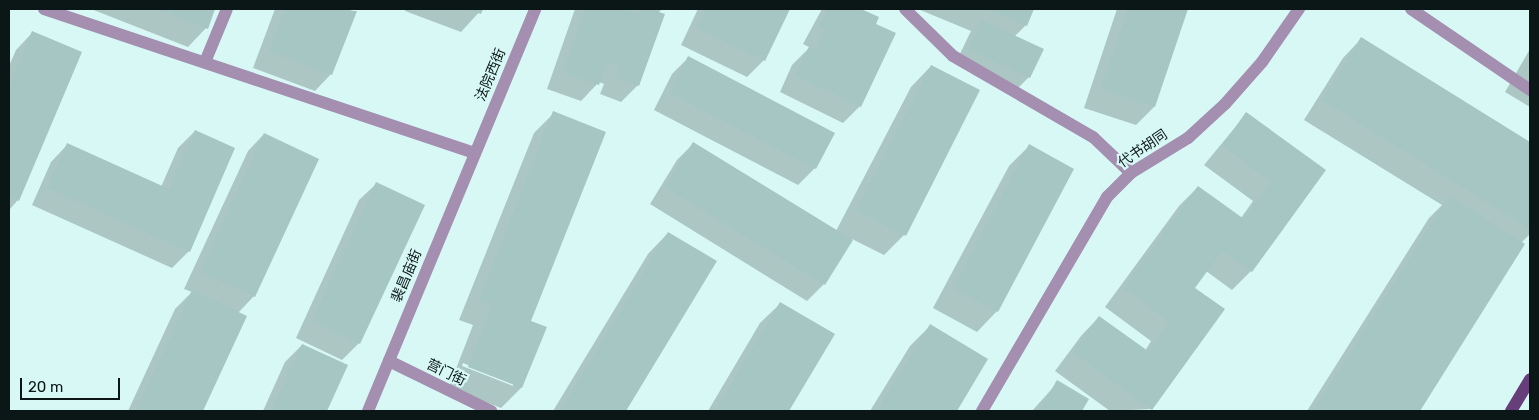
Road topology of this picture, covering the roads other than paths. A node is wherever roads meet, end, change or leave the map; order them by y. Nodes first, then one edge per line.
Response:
1 (44, 9) edge
2 (227, 9) edge
3 (535, 9) edge
4 (904, 9) edge
5 (1298, 9) edge
6 (1412, 9) edge
7 (205, 62) junction
8 (1530, 90) edge
9 (475, 153) junction
10 (1131, 173) junction
11 (389, 361) junction
12 (1530, 379) edge
13 (368, 411) edge
14 (491, 411) edge
15 (982, 411) edge
16 (1511, 411) edge

1 - 7 street
2 - 7 street
3 - 9 street, 法院西街
4 - 10 street
5 - 10 street, 代书胡同
6 - 8 street
7 - 9 street
9 - 11 street, 裴昌庙街
10 - 15 street, 代书胡同
11 - 13 street, 裴昌庙街
11 - 14 street, 营门街
12 - 16 main road

